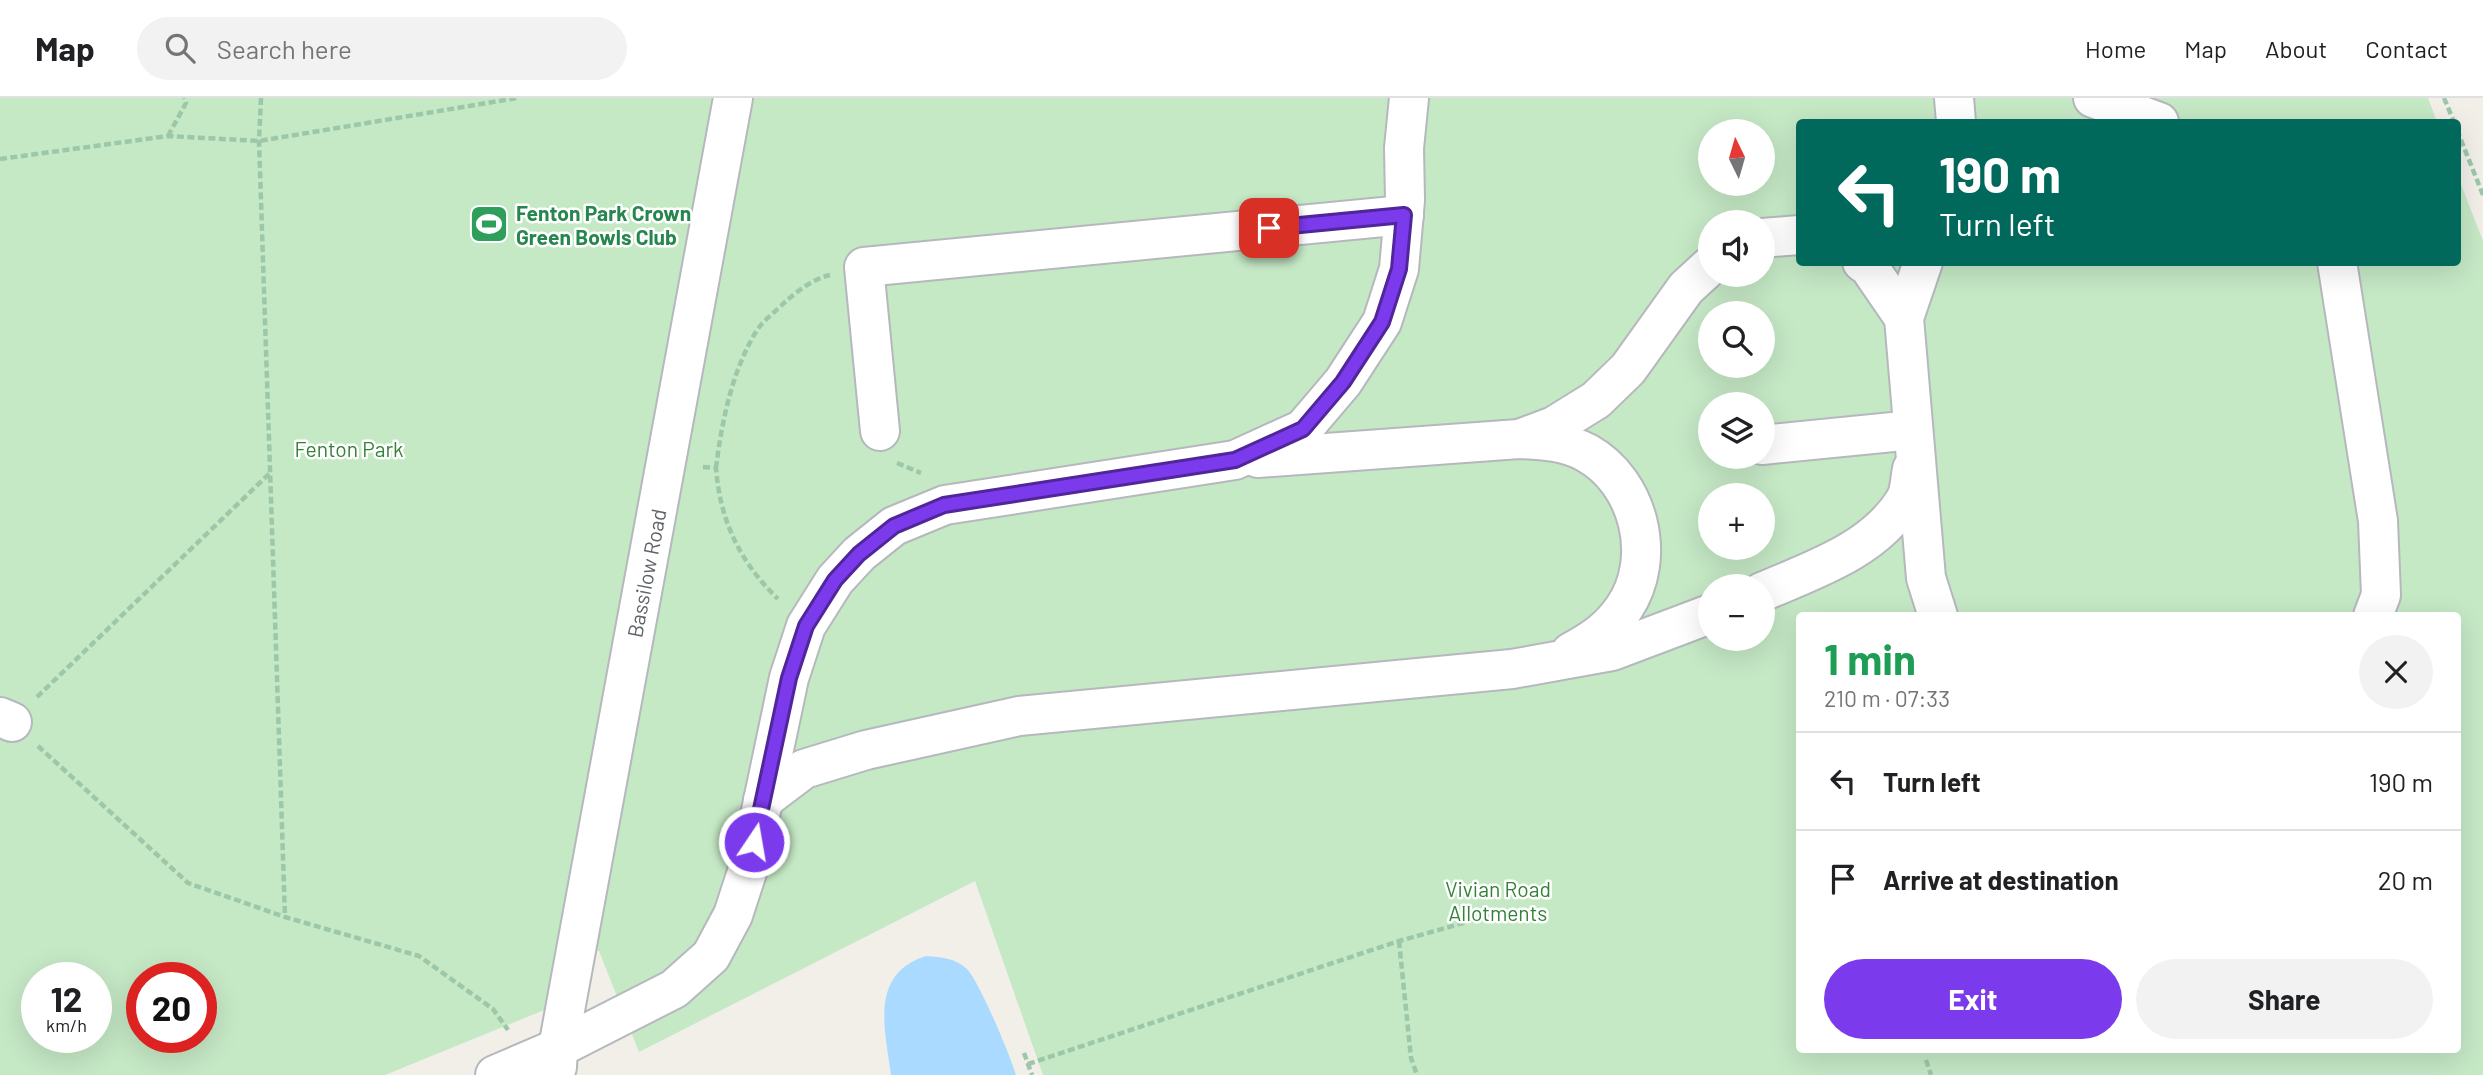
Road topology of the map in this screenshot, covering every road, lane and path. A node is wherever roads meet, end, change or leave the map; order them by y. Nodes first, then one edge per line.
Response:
1 (184, 98) edge
2 (261, 98) edge
3 (517, 98) edge
4 (733, 98) edge
5 (1409, 98) edge
6 (1954, 98) edge
7 (2093, 98) edge
8 (2444, 98) edge
9 (1956, 119) edge
10 (2151, 119) edge
11 (2453, 119) edge
12 (168, 136) junction
13 (2461, 140) edge
14 (259, 141) junction
15 (0, 159) edge
16 (2483, 195) edge
17 (1404, 215) junction
18 (1796, 235) edge
19 (1775, 237) edge
20 (1868, 266) edge
21 (1922, 266) edge
22 (2338, 266) edge
23 (864, 267) junction
24 (1698, 277) edge
25 (1904, 318) junction
26 (880, 431) joint
27 (1519, 439) junction
28 (1914, 440) junction
29 (1775, 445) edge
30 (1235, 460) junction
31 (667, 463) junction
32 (716, 468) junction
33 (270, 473) junction
34 (944, 505) junction
35 (1775, 587) edge
36 (1937, 612) edge
37 (2375, 612) edge
38 (1698, 619) edge
39 (806, 626) junction
40 (1540, 665) junction
41 (6, 720) edge
42 (763, 800) junction
43 (1506, 911) dead end
44 (285, 917) junction
45 (1399, 942) junction
46 (1024, 1053) dead end
47 (1926, 1060) dead end
48 (548, 1061) edge
49 (1028, 1065) junction
50 (495, 1075) edge
51 (1032, 1075) edge
52 (1417, 1075) edge
53 (1931, 1075) edge

1 - 12 path
2 - 14 path
3 - 14 path
4 - 31 street, Bassilow Road
5 - 17 street
6 - 9 street
7 - 10 street
8 - 11 path
12 - 14 path
12 - 15 path
13 - 16 path
14 - 33 path
17 - 23 street
17 - 30 street
18 - 19 street
20 - 25 street
21 - 25 street
22 - 37 street
23 - 26 street
23 - 32 path
24 - 27 street
25 - 28 street
26 - 34 path
27 - 30 street
27 - 40 street
28 - 29 street
28 - 35 street
28 - 36 street
30 - 34 street
31 - 32 path
31 - 48 street, Bassilow Road
32 - 39 path
33 - 41 path
33 - 44 path
34 - 39 street
38 - 40 street
39 - 42 street
40 - 42 street
41 - 44 path
42 - 48 street
43 - 45 path
44 - 48 path
45 - 49 path
45 - 52 path
46 - 49 path
47 - 53 path
48 - 50 street
49 - 51 path

